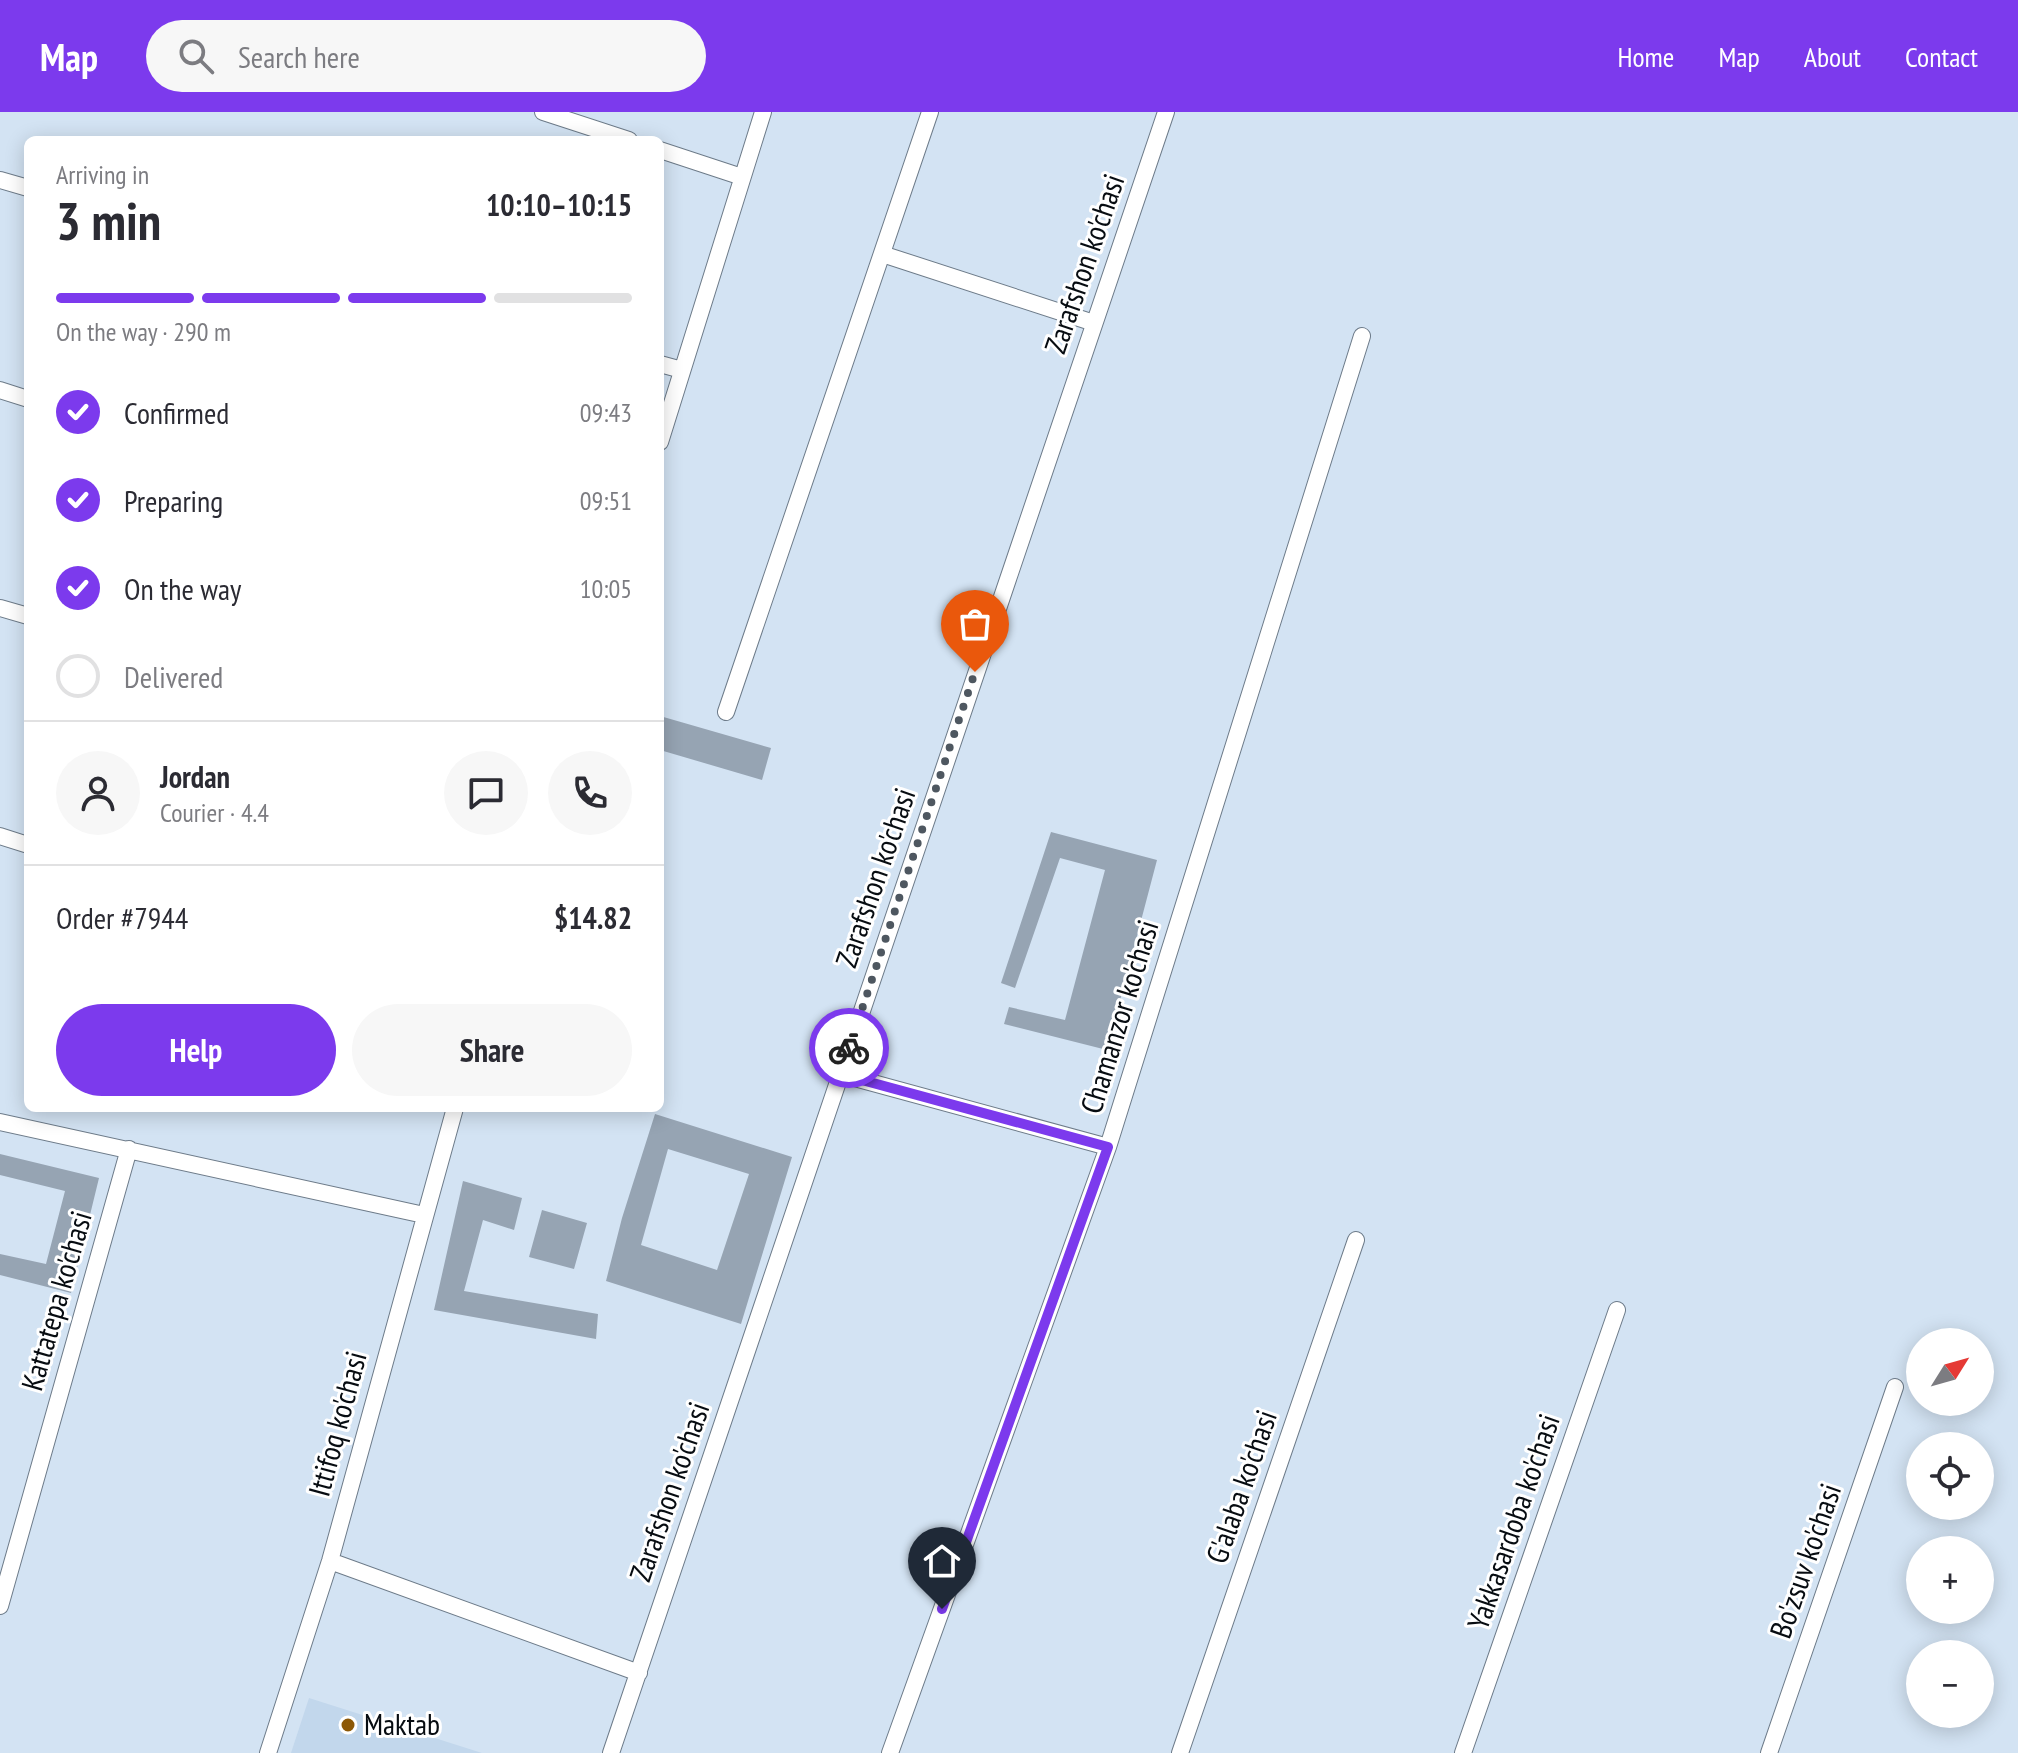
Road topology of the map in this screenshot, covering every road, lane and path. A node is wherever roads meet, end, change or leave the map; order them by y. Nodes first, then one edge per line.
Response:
1 (543, 112) edge
2 (763, 112) edge
3 (930, 112) edge
4 (1166, 112) edge
5 (617, 136) edge
6 (664, 151) edge
7 (742, 177) junction
8 (0, 180) edge
9 (24, 187) edge
10 (882, 254) junction
11 (1094, 323) junction
12 (1362, 336) dead end
13 (664, 365) edge
14 (682, 370) junction
15 (0, 390) edge
16 (24, 398) edge
17 (664, 429) edge
18 (0, 608) edge
19 (24, 615) edge
20 (726, 712) dead end
21 (0, 836) edge
22 (24, 844) edge
23 (840, 1074) junction
24 (454, 1112) edge
25 (0, 1122) edge
26 (1108, 1147) junction
27 (129, 1149) junction
28 (424, 1215) junction
29 (1356, 1240) dead end
30 (1617, 1310) dead end
31 (1895, 1387) dead end
32 (330, 1561) junction
33 (0, 1606) edge
34 (639, 1673) junction
35 (268, 1753) edge
36 (611, 1753) edge
37 (890, 1753) edge
38 (1180, 1753) edge
39 (1463, 1753) edge
40 (1769, 1753) edge

1 - 5 street
2 - 7 street
3 - 10 street
4 - 11 street, Zarafshon ko'chasi
6 - 7 street
7 - 14 street
8 - 9 street
10 - 11 street
10 - 20 street
11 - 23 street, Zarafshon ko'chasi
12 - 26 street, Chamanzor ko'chasi
13 - 14 street
14 - 17 street
15 - 16 street
18 - 19 street
21 - 22 street
23 - 26 street
23 - 34 street, Zarafshon ko'chasi
24 - 28 street, Ittifoq ko'chasi
25 - 27 street
26 - 37 street, Chamanzor ko'chasi
27 - 28 street
27 - 33 street, Kattatepa ko'chasi
28 - 32 street, Ittifoq ko'chasi
29 - 38 street, G'alaba ko'chasi
30 - 39 street, Yakkasardoba ko'chasi
31 - 40 street, Bo'zsuv ko'chasi
32 - 34 street
32 - 35 street, Ittifoq ko'chasi
34 - 36 street, Zarafshon ko'chasi

